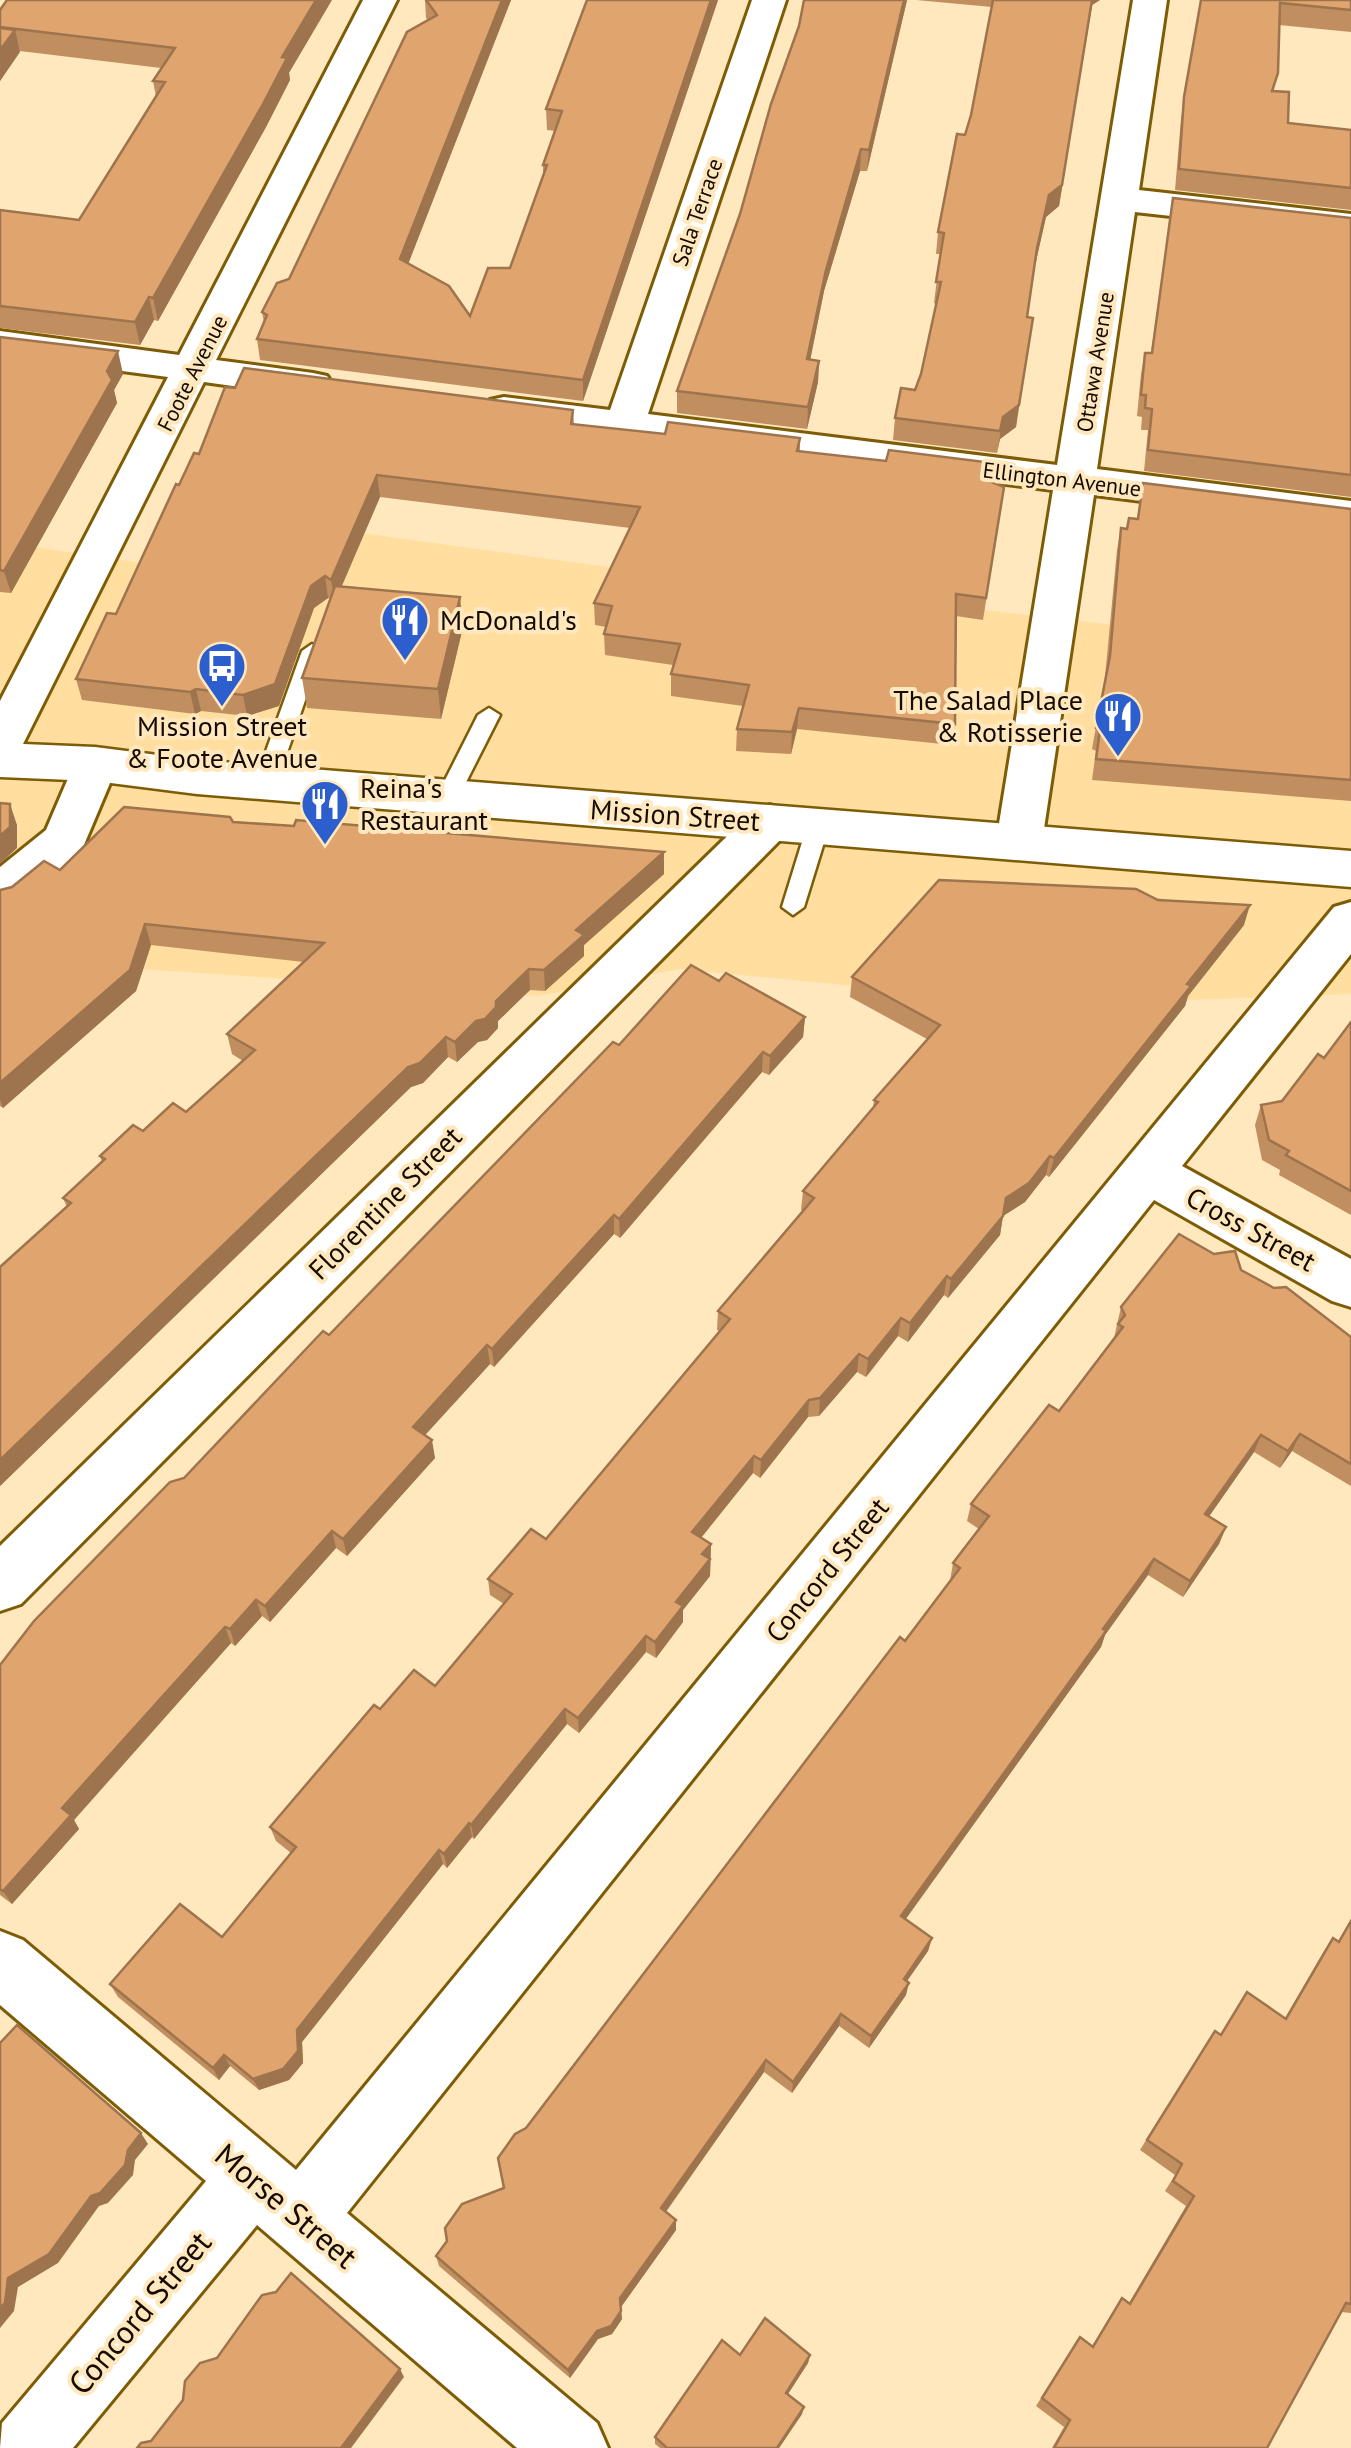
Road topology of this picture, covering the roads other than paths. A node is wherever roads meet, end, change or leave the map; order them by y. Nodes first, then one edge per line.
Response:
1 (380, 0) edge
2 (769, 0) edge
3 (1150, 0) edge
4 (1121, 200) junction
5 (1351, 225) edge
6 (0, 343) edge
7 (194, 370) junction
8 (348, 389) edge
9 (467, 404) edge
10 (625, 424) junction
11 (1076, 480) junction
12 (1351, 514) edge
13 (322, 626) edge
14 (489, 715) dead end
15 (0, 744) edge
16 (0, 760) edge
17 (95, 764) junction
18 (266, 782) junction
19 (448, 796) junction
20 (794, 824) junction
21 (1019, 842) junction
22 (1351, 869) edge
23 (0, 892) edge
24 (793, 906) dead end
25 (1351, 920) edge
26 (1150, 1173) junction
27 (1351, 1285) edge
28 (0, 1585) edge
29 (0, 1963) edge
30 (276, 2198) junction
31 (27, 2448) edge
32 (572, 2448) edge

1 - 7 street, Foote Avenue
2 - 10 street, Sala Terrace
3 - 4 street, Ottawa Avenue
4 - 5 street
4 - 11 street, Ottawa Avenue
6 - 7 street
7 - 8 street
7 - 15 street, Foote Avenue
9 - 10 street, Ellington Avenue
10 - 11 street, Ellington Avenue
11 - 12 street, Ellington Avenue
11 - 21 street, Ottawa Avenue
13 - 18 lane
14 - 19 lane
16 - 17 main road, Mission Street
17 - 18 main road, Mission Street
17 - 23 street
18 - 19 main road, Mission Street
19 - 20 main road, Mission Street
20 - 21 main road, Mission Street
20 - 24 lane
20 - 28 street, Florentine Street
21 - 22 main road, Mission Street
25 - 26 street, Concord Street
26 - 27 street, Cross Street
26 - 30 street, Concord Street
29 - 30 street, Morse Street
30 - 31 street, Concord Street
30 - 32 street, Morse Street

